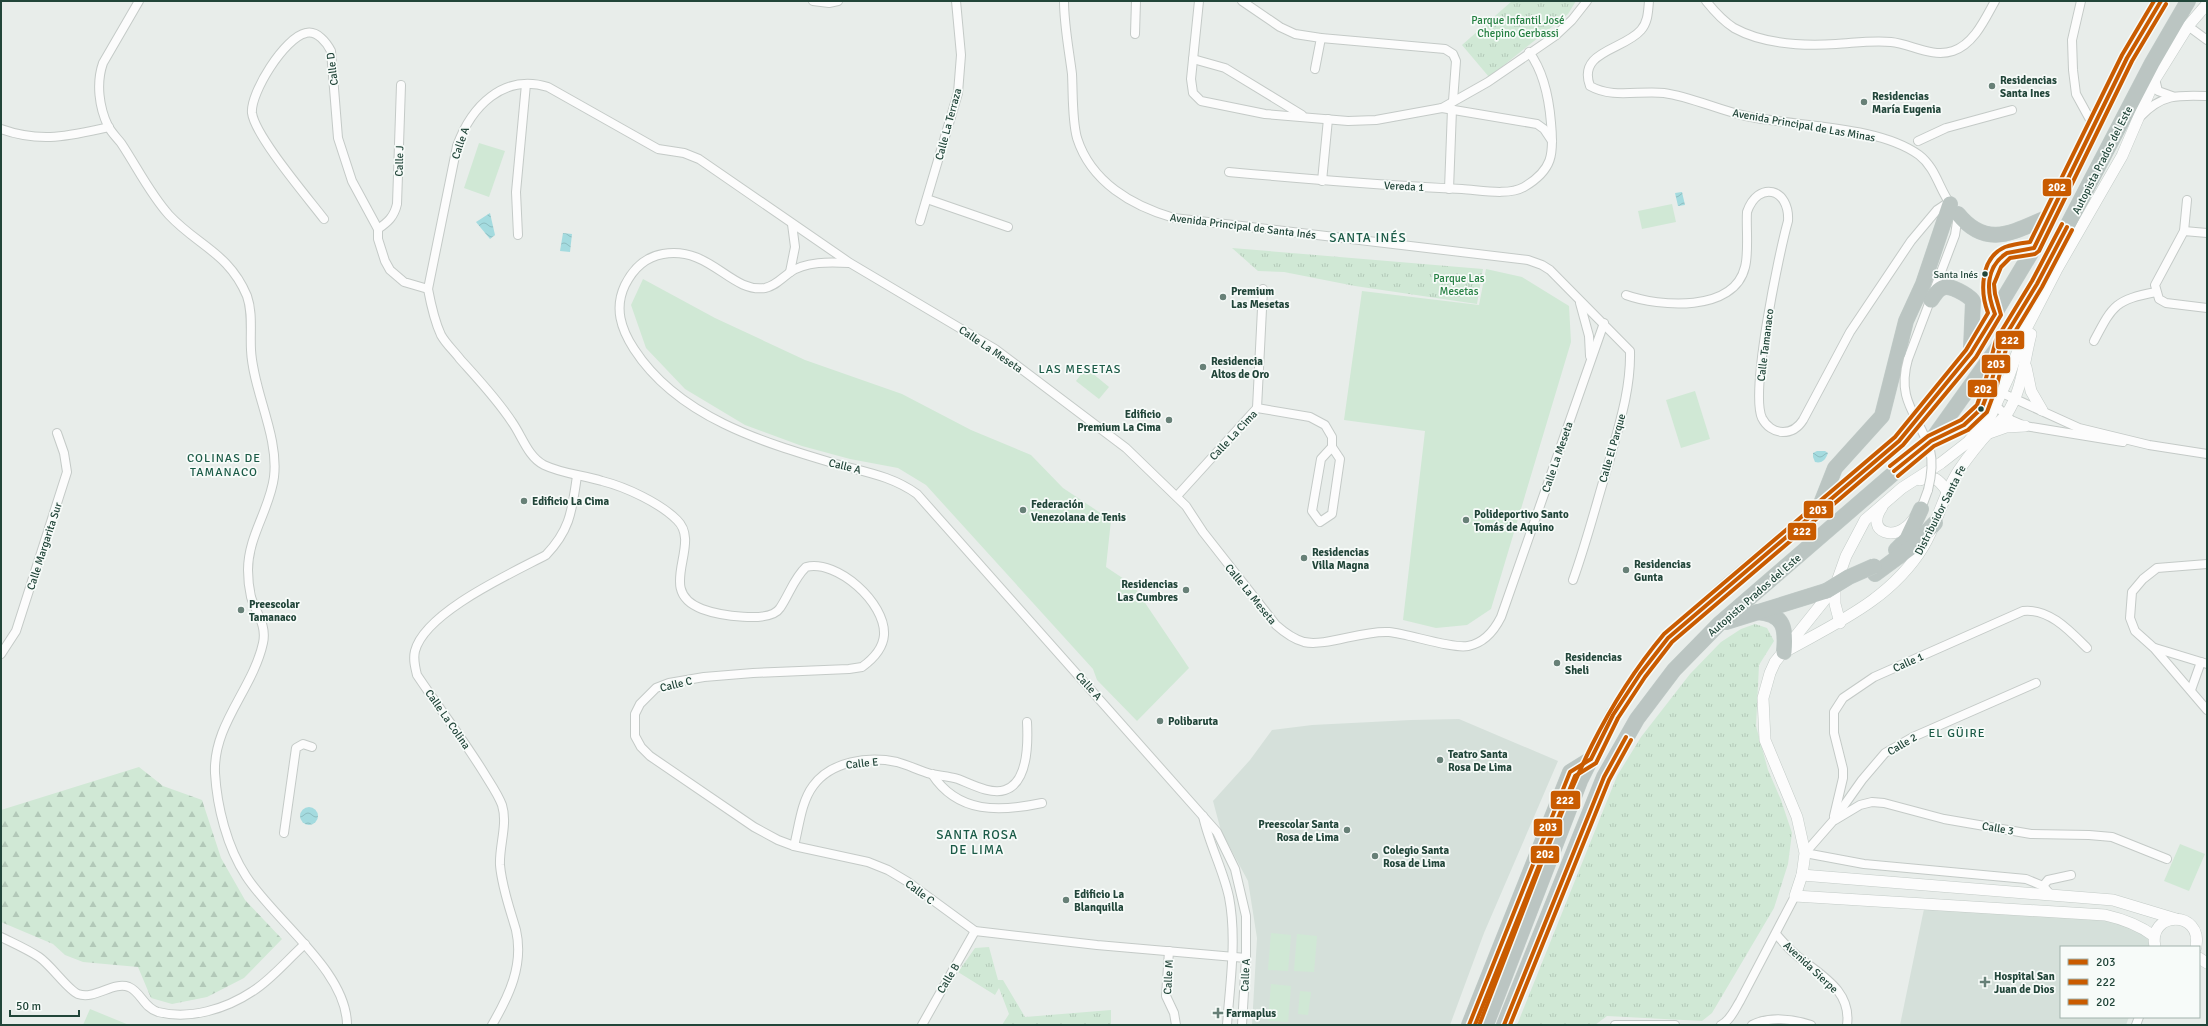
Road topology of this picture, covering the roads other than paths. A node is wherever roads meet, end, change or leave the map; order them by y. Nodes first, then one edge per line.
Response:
1 (138, 1) edge
2 (813, 1) edge
3 (838, 1) edge
4 (956, 1) edge
5 (1064, 1) edge
6 (1136, 1) edge
7 (1199, 1) edge
8 (1242, 1) edge
9 (1587, 1) edge
10 (1649, 1) edge
11 (1706, 1) edge
12 (1995, 1) edge
13 (2081, 1) edge
14 (2161, 1) edge
15 (2188, 1) edge
16 (2207, 4) edge
17 (2188, 26) junction
18 (1135, 34) dead end
19 (1320, 38) junction
20 (2207, 40) edge
21 (1529, 52) junction
22 (1193, 59) junction
23 (1315, 69) dead end
24 (2155, 79) junction
25 (526, 84) junction
26 (401, 85) dead end
27 (2207, 96) edge
28 (2177, 97) junction
29 (1452, 105) junction
30 (2012, 110) dead end
31 (1305, 116) junction
32 (2139, 118) junction
33 (1328, 119) junction
34 (2093, 125) junction
35 (108, 127) junction
36 (1, 130) edge
37 (1918, 141) dead end
38 (1554, 144) junction
39 (1229, 172) dead end
40 (1322, 181) junction
41 (1449, 189) junction
42 (927, 199) junction
43 (2187, 200) dead end
44 (1952, 207) junction
45 (2051, 216) junction
46 (324, 219) dead end
47 (920, 221) dead end
48 (792, 224) junction
49 (1008, 227) dead end
50 (378, 229) junction
51 (2184, 230) junction
52 (2207, 233) edge
53 (518, 235) dead end
54 (850, 263) junction
55 (790, 272) junction
56 (428, 289) junction
57 (1262, 289) dead end
58 (2156, 292) junction
59 (1626, 295) dead end
60 (1931, 300) junction
61 (1580, 302) junction
62 (2207, 308) edge
63 (2033, 316) junction
64 (1604, 323) junction
65 (2094, 341) dead end
66 (2028, 347) junction
67 (1971, 353) junction
68 (1591, 360) junction
69 (2002, 392) junction
70 (2014, 398) junction
71 (1996, 406) junction
72 (1257, 408) junction
73 (2042, 410) junction
74 (2006, 415) junction
75 (2025, 426) junction
76 (57, 433) dead end
77 (1988, 433) junction
78 (2149, 445) junction
79 (1332, 447) junction
80 (2207, 454) edge
81 (577, 476) junction
82 (1902, 488) junction
83 (1947, 491) junction
84 (1177, 496) junction
85 (1882, 506) junction
86 (1819, 508) junction
87 (1921, 509) junction
88 (1935, 523) junction
89 (2207, 564) edge
90 (1573, 580) dead end
91 (1830, 589) junction
92 (1756, 612) junction
93 (1840, 622) junction
94 (1720, 624) junction
95 (2087, 648) dead end
96 (2154, 648) junction
97 (1784, 652) junction
98 (1, 654) edge
99 (2204, 663) edge
100 (2036, 683) dead end
101 (2191, 690) junction
102 (2207, 710) edge
103 (1027, 722) dead end
104 (312, 747) dead end
105 (1591, 759) junction
106 (932, 774) junction
107 (1042, 803) dead end
108 (1202, 815) junction
109 (1833, 821) junction
110 (284, 833) dead end
111 (794, 846) junction
112 (1805, 853) junction
113 (2167, 859) dead end
114 (1802, 875) junction
115 (2071, 875) dead end
116 (2043, 886) junction
117 (2051, 895) junction
118 (1795, 896) junction
119 (2176, 919) junction
120 (2193, 928) junction
121 (975, 931) junction
122 (1776, 934) junction
123 (1, 937) edge
124 (2207, 940) edge
125 (2154, 942) edge
126 (305, 944) junction
127 (2196, 946) edge
128 (1169, 950) junction
129 (1232, 956) junction
130 (1246, 958) junction
131 (347, 1025) edge
132 (492, 1025) edge
133 (922, 1025) edge
134 (1176, 1025) edge
135 (1227, 1025) edge
136 (1242, 1025) edge
137 (1469, 1025) edge
138 (1486, 1025) edge
139 (1504, 1025) edge
140 (1615, 1025) edge
141 (1675, 1025) edge
142 (1721, 1025) edge
143 (1752, 1025) edge
144 (1811, 1025) edge
145 (1847, 1025) edge

1 - 35 street
2 - 3 street
4 - 42 street, Calle La Terraza
5 - 61 street, Avenida Principal de Santa Inés
6 - 18 street
7 - 22 street
8 - 19 street
9 - 21 street
10 - 44 street, Avenida Principal de Las Minas
11 - 12 street
13 - 34 street
14 - 34 highway, Autopista Prados del Este
15 - 94 highway, Autopista Prados del Este
16 - 17 street
17 - 20 street
17 - 24 street
19 - 23 street
19 - 29 street
21 - 29 street
21 - 38 street, Vereda 1
22 - 31 street
22 - 31 street
24 - 28 street
24 - 32 street
25 - 48 street, Calle A
25 - 53 street
25 - 56 street, Calle A
26 - 50 street, Calle J
27 - 28 street
28 - 32 street
29 - 33 street
29 - 38 street
29 - 41 street
30 - 37 street
31 - 33 street
32 - 63 street
33 - 40 street
34 - 45 highway, Autopista Prados del Este
35 - 36 street
35 - 126 street
38 - 41 street, Vereda 1
39 - 40 street, Vereda 1
40 - 41 street, Vereda 1
42 - 47 street, Calle La Terraza
42 - 49 street
43 - 51 street
44 - 45 highway
44 - 59 street, Calle Tamanaco
44 - 60 street, Distribuidor Santa Fe
44 - 86 highway
45 - 67 highway, Autopista Prados del Este
46 - 50 street, Calle D
48 - 54 street, Calle A
48 - 55 street
50 - 56 street, Calle D
51 - 52 street
51 - 58 street
54 - 55 street, Calle A
54 - 84 street, Calle La Meseta
55 - 108 street, Calle A
56 - 81 street, Calle A
57 - 72 street
58 - 62 street
58 - 65 street
60 - 67 highway
60 - 87 street, Distribuidor Santa Fe, bridge
61 - 64 street, Avenida Principal de Santa Inés
61 - 68 street
63 - 66 street, Distribuidor Santa Fe
63 - 69 street, Distribuidor Santa Fe
64 - 68 street, Calle La Meseta
64 - 90 street, Calle El Parque
66 - 70 street, Distribuidor Santa Fe
66 - 73 street
67 - 86 highway, Autopista Prados del Este
68 - 84 street, Calle La Meseta
69 - 70 street
69 - 71 street, Distribuidor Santa Fe
70 - 73 street
70 - 74 street, Distribuidor Santa Fe
71 - 74 street
71 - 82 street, Distribuidor Santa Fe
72 - 79 street, Calle La Cima
72 - 84 street, Calle La Cima
73 - 78 street
74 - 75 street
74 - 77 street, Distribuidor Santa Fe
75 - 77 street
75 - 78 street
76 - 98 street, Calle Margarita Sur
77 - 83 street, Distribuidor Santa Fe
78 - 80 street
79 - 79 street, Calle La Cima
81 - 111 street, Calle C
81 - 132 street, Calle La Colina
82 - 83 street
82 - 85 street, Distribuidor Santa Fe
83 - 88 street, Distribuidor Santa Fe
85 - 87 street
85 - 91 street, Distribuidor Santa Fe
86 - 105 highway, Autopista Prados del Este
87 - 91 highway, bridge
88 - 91 highway
88 - 93 street, Distribuidor Santa Fe
89 - 96 street
91 - 92 highway
91 - 93 street
91 - 97 street, Distribuidor Santa Fe
92 - 94 highway
92 - 97 highway
93 - 97 street, Distribuidor Santa Fe
94 - 139 highway, Autopista Prados del Este
95 - 109 street, Calle 1
96 - 99 street
96 - 101 street
97 - 112 street
99 - 101 street
100 - 109 street, Calle 2
101 - 102 street
103 - 106 street, Calle E
104 - 110 street
105 - 137 highway
105 - 138 highway, Autopista Prados del Este
106 - 107 street
106 - 111 street, Calle E
108 - 129 street, Calle A
108 - 130 street, Calle A
109 - 112 street, Calle 2
109 - 113 street, Calle 3
111 - 121 street, Calle C
112 - 114 street
112 - 116 street
114 - 117 street
114 - 118 street
115 - 116 street
116 - 117 street
117 - 119 street
118 - 122 street
118 - 125 street
119 - 120 street
119 - 125 street
120 - 124 street
120 - 127 street
121 - 128 street, Calle C
121 - 133 street, Calle B
122 - 142 street
122 - 145 street, Avenida Sierpe
123 - 126 street
126 - 131 street
128 - 129 street, Calle C
128 - 134 street, Calle M
129 - 130 street, Calle C
129 - 135 street, Calle A
130 - 136 street, Calle A
140 - 141 street
143 - 144 street

